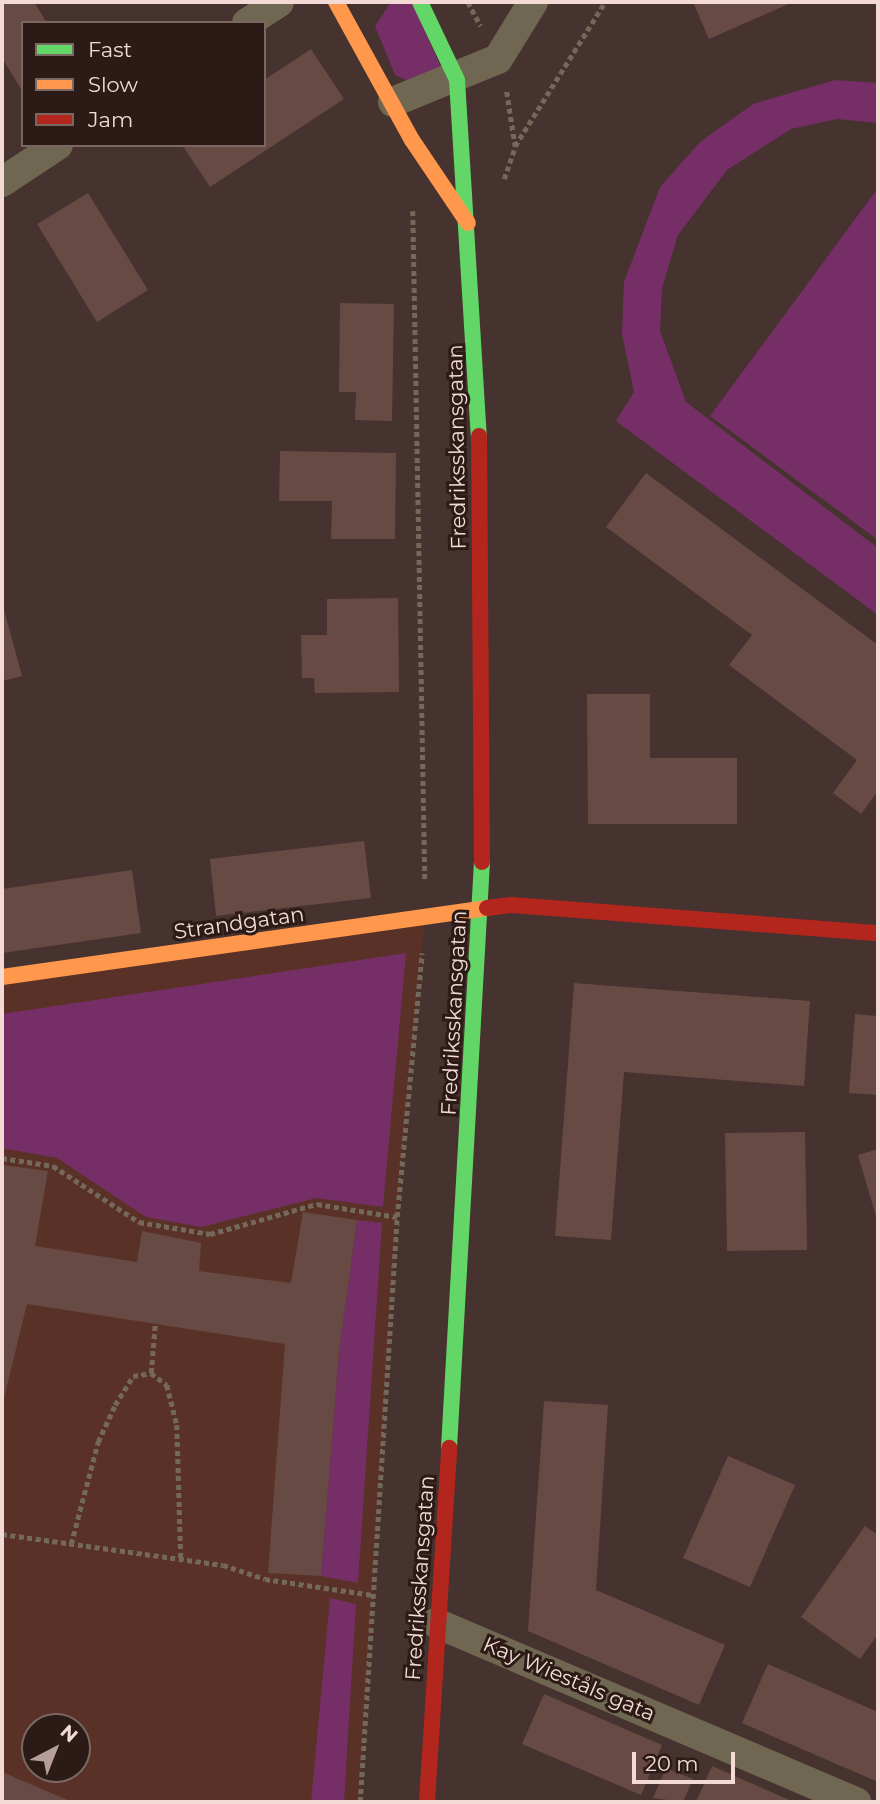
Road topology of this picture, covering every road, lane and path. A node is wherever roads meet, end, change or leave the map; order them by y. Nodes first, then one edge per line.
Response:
1 (279, 2) edge
2 (336, 2) edge
3 (419, 2) edge
4 (533, 2) edge
5 (604, 2) edge
6 (250, 21) edge
7 (457, 80) junction
8 (393, 102) junction
9 (55, 147) edge
10 (515, 147) dead end
11 (2, 182) edge
12 (413, 196) dead end
13 (469, 224) junction
14 (482, 910) junction
15 (425, 918) junction
16 (878, 933) edge
17 (2, 977) edge
18 (2, 1158) edge
19 (397, 1217) junction
20 (155, 1324) dead end
21 (151, 1373) junction
22 (2, 1534) edge
23 (71, 1544) junction
24 (181, 1559) junction
25 (373, 1595) junction
26 (436, 1623) junction
27 (360, 1802) edge
28 (427, 1802) edge
29 (856, 1802) edge

1 - 6 street
2 - 8 main road
3 - 7 main road
4 - 7 street
5 - 10 path
7 - 8 street
7 - 13 main road, Fredriksskansgatan
8 - 13 main road
9 - 11 street
12 - 15 path
13 - 14 main road, Fredriksskansgatan
14 - 15 main road, Strandgatan
14 - 16 main road, Strandgatan
14 - 26 main road, Fredriksskansgatan
15 - 17 main road, Strandgatan
15 - 19 path
18 - 19 path
19 - 25 path
20 - 21 path
21 - 23 path
21 - 24 path
22 - 23 path
23 - 24 path
24 - 25 path
25 - 27 path
26 - 28 main road, Fredriksskansgatan
26 - 29 street, Kay Wieståls gata

